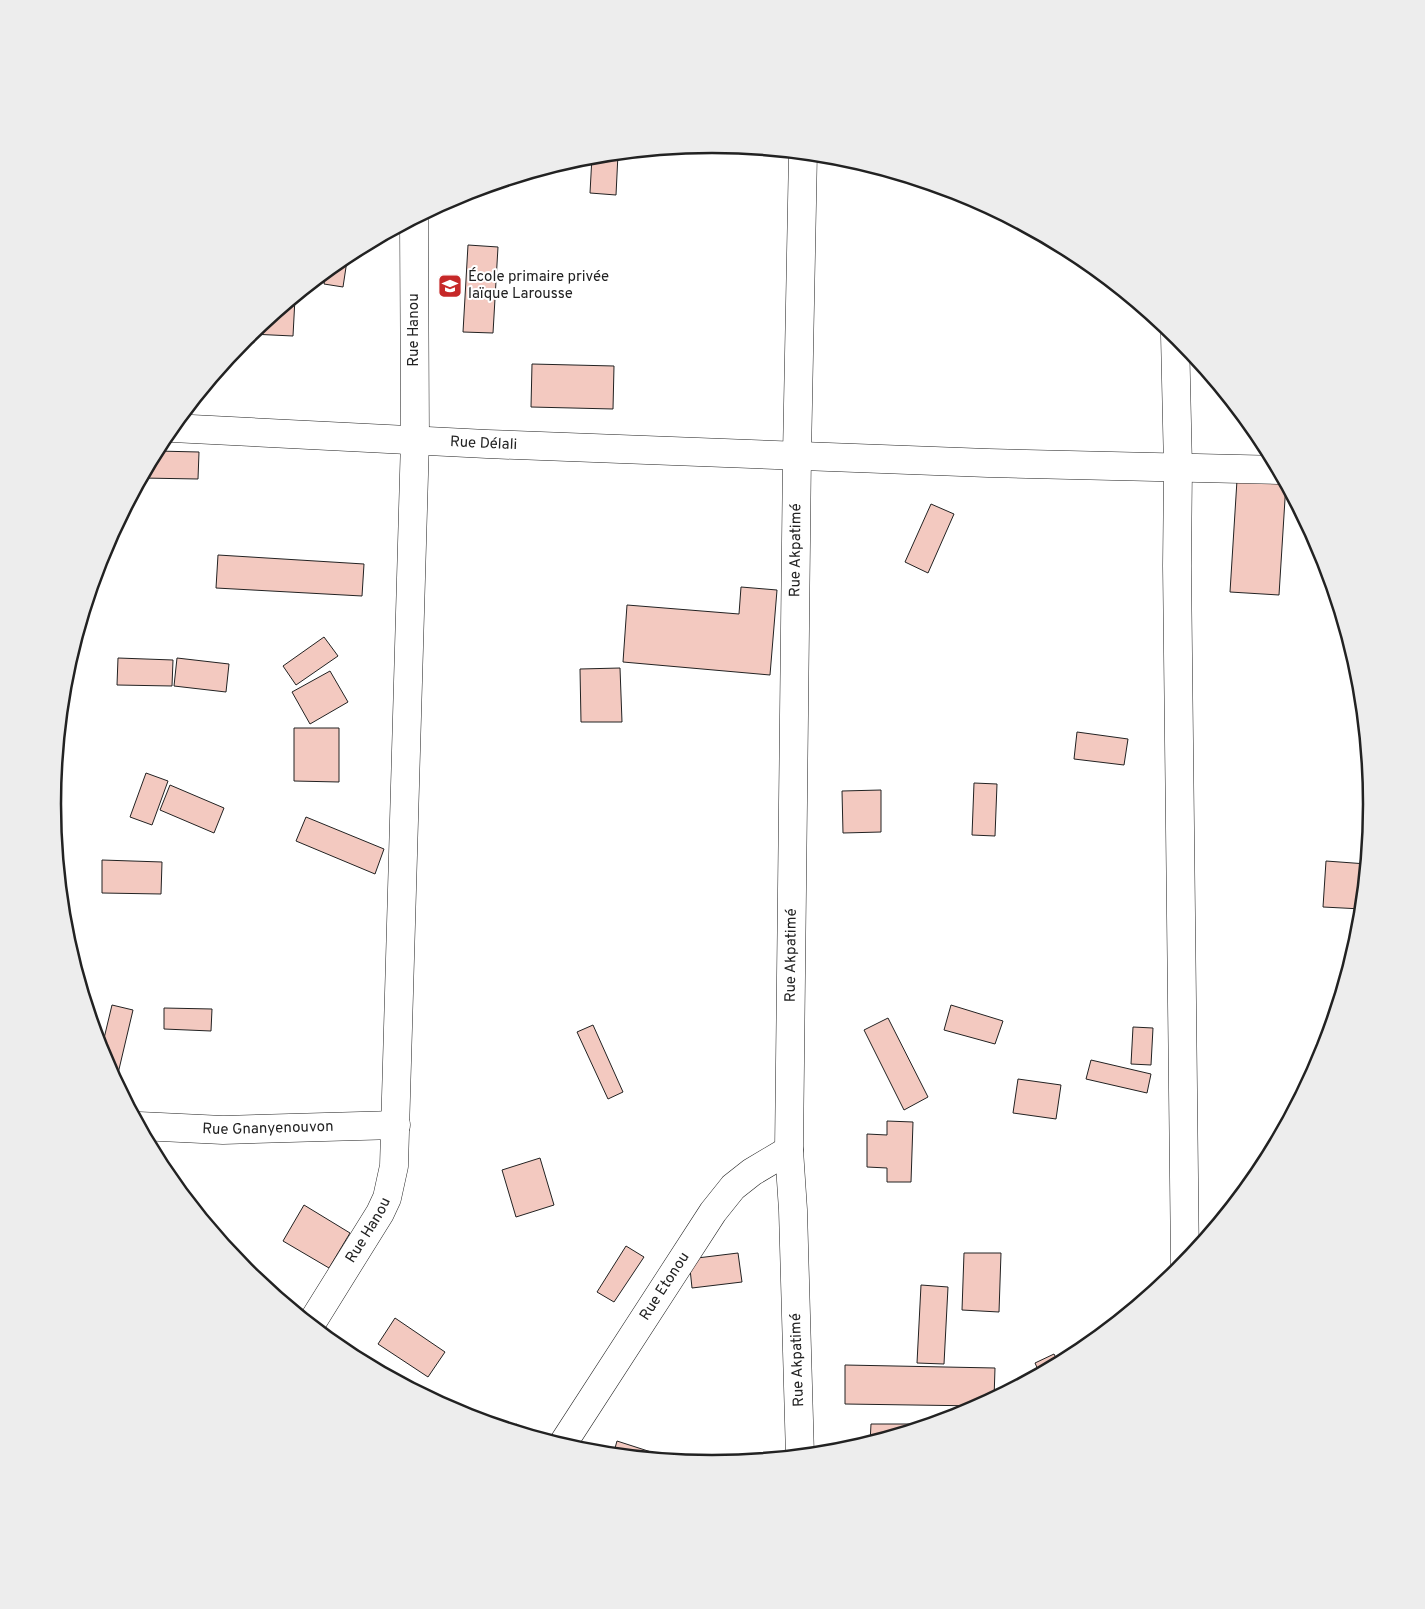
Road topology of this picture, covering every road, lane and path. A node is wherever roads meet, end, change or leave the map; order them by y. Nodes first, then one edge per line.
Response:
1 (803, 160) edge
2 (414, 226) edge
3 (1175, 346) edge
4 (181, 428) edge
5 (415, 440) junction
6 (797, 455) junction
7 (1178, 468) junction
8 (1270, 470) edge
9 (396, 1125) junction
10 (147, 1126) edge
11 (789, 1150) junction
12 (1185, 1252) edge
13 (314, 1319) edge
14 (566, 1439) edge
15 (800, 1450) edge

1 - 6 street, Rue Akpatimé
2 - 5 street, Rue Hanou
3 - 7 street
4 - 5 street, Rue Délali
5 - 6 street, Rue Délali
5 - 9 street, Rue Hanou
6 - 7 street, Rue Délali
6 - 11 street, Rue Akpatimé
7 - 8 street, Rue Délali
7 - 12 street
9 - 10 street, Rue Gnanyenouvon
9 - 13 street, Rue Hanou
11 - 14 street, Rue Etonou
11 - 15 street, Rue Akpatimé

